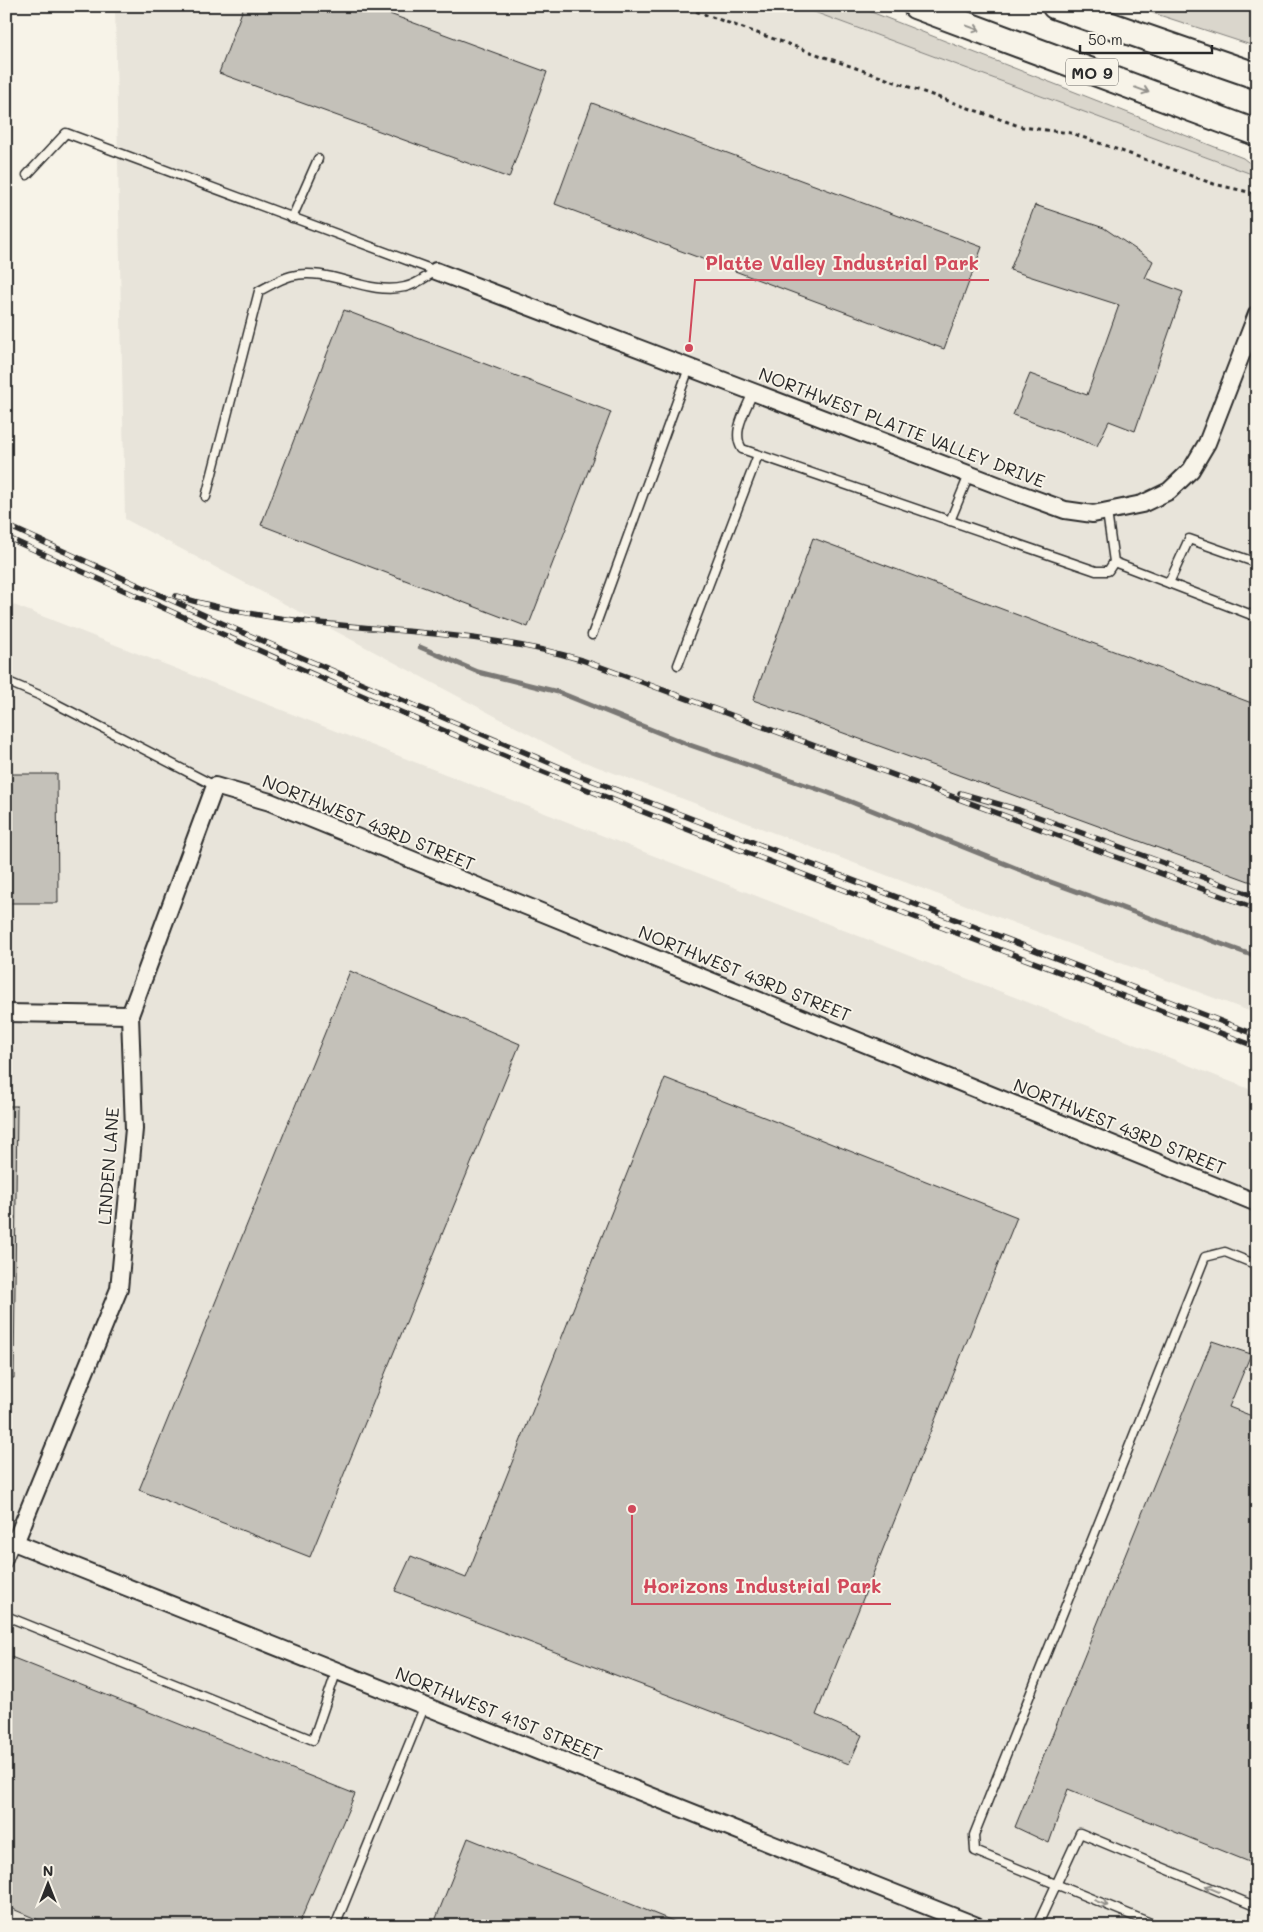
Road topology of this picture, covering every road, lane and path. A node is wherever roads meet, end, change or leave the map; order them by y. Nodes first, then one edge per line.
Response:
1 (681, 6) edge
2 (916, 6) edge
3 (1055, 6) edge
4 (1257, 76) edge
5 (1257, 133) edge
6 (318, 159) dead end
7 (27, 175) dead end
8 (1257, 194) edge
9 (292, 218) junction
10 (436, 271) junction
11 (1257, 314) edge
12 (689, 368) junction
13 (753, 392) junction
14 (758, 455) junction
15 (969, 475) junction
16 (206, 497) dead end
17 (1107, 512) junction
18 (950, 521) junction
19 (1114, 562) junction
20 (1257, 563) edge
21 (1169, 583) junction
22 (1257, 617) edge
23 (592, 635) dead end
24 (678, 665) dead end
25 (6, 681) edge
26 (215, 786) junction
27 (6, 1013) edge
28 (130, 1015) junction
29 (1257, 1203) edge
30 (1257, 1265) edge
31 (11, 1541) edge
32 (6, 1565) edge
33 (6, 1616) edge
34 (337, 1670) junction
35 (425, 1705) junction
36 (1056, 1884) junction
37 (1257, 1907) edge
38 (335, 1926) edge
39 (977, 1926) edge
40 (1037, 1926) edge
41 (1158, 1926) edge

1 - 8 path
2 -> 5 main road, MO 9
3 - 4 main road
6 - 9 lane
7 - 9 lane
9 - 10 lane
10 - 12 street, NORTHWEST PLATTE VALLEY DRIVE
10 - 16 lane
11 - 17 street, NORTHWEST PLATTE VALLEY DRIVE
12 - 13 street, NORTHWEST PLATTE VALLEY DRIVE
12 - 23 lane
13 - 14 lane
13 - 15 street, NORTHWEST PLATTE VALLEY DRIVE
14 - 18 lane
14 - 24 lane
15 - 17 street, NORTHWEST PLATTE VALLEY DRIVE
15 - 18 lane
17 - 19 lane
18 - 19 lane
19 - 21 lane
20 - 21 lane
21 - 22 lane
25 - 26 lane
26 - 28 street, LINDEN LANE
26 - 29 street, NORTHWEST 43RD STREET
27 - 28 street
28 - 31 street, LINDEN LANE
30 - 36 lane
31 - 32 lane
31 - 34 street, NORTHWEST 41ST STREET
33 - 34 lane
34 - 35 street, NORTHWEST 41ST STREET
35 - 38 lane
35 - 39 street, NORTHWEST 41ST STREET
37 -> 36 lane
36 - 40 lane
36 -> 41 lane

